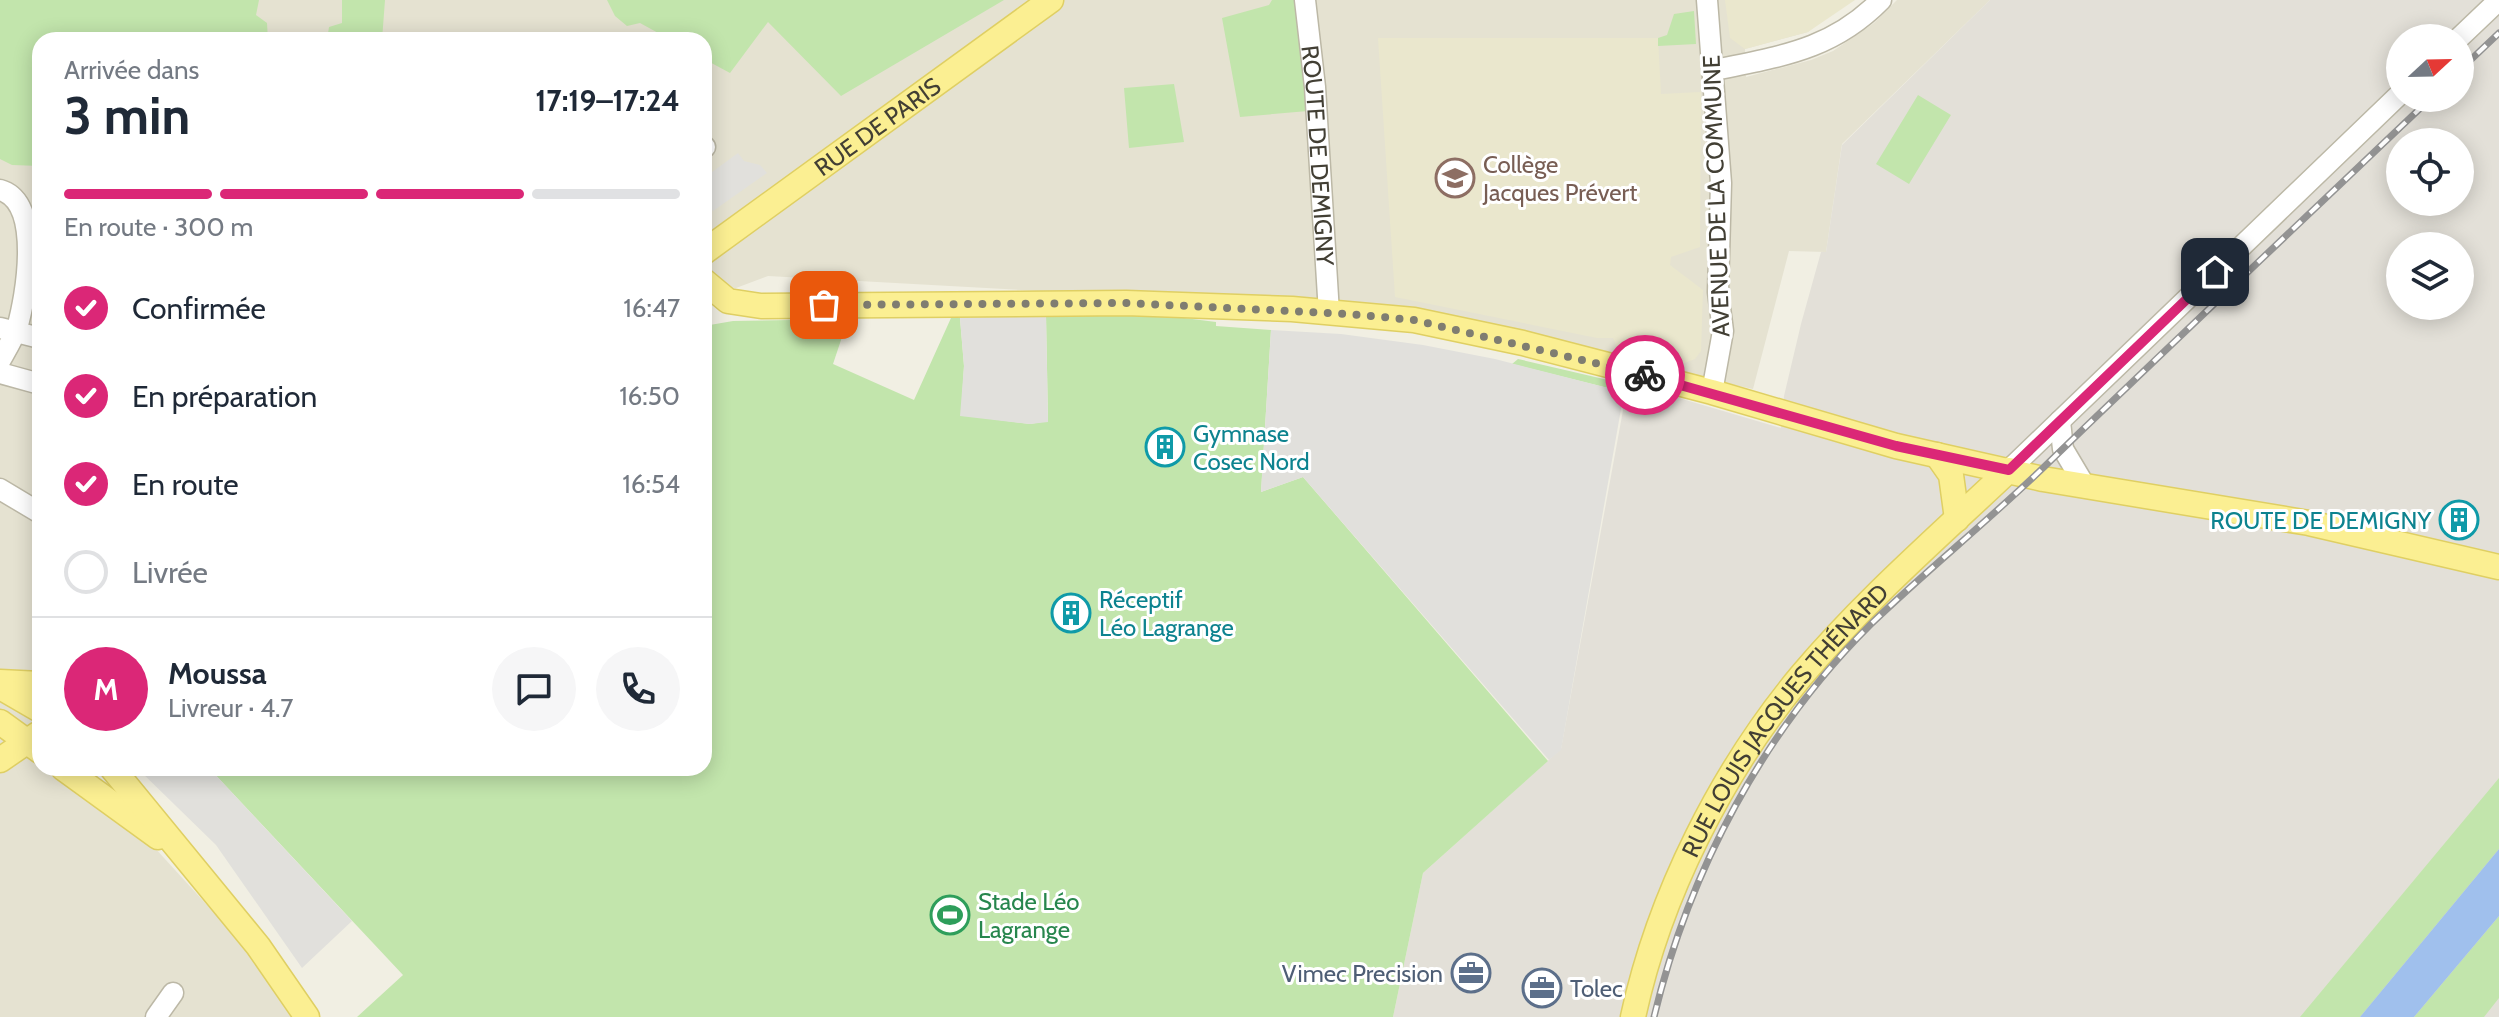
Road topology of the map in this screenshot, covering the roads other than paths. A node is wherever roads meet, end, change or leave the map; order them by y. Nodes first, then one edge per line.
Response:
1 (1051, 0) edge
2 (1305, 0) edge
3 (1707, 0) edge
4 (1881, 0) edge
5 (2499, 0) edge
6 (2474, 24) edge
7 (1715, 70) junction
8 (2386, 107) edge
9 (0, 190) edge
10 (712, 244) edge
11 (712, 288) edge
12 (1329, 313) junction
13 (8, 330) edge
14 (32, 336) edge
15 (0, 361) edge
16 (0, 373) edge
17 (32, 382) edge
18 (1712, 392) junction
19 (2060, 421) junction
20 (1937, 455) junction
21 (2009, 470) junction
22 (2085, 486) junction
23 (0, 489) edge
24 (32, 508) edge
25 (1957, 519) junction
26 (2499, 567) edge
27 (32, 684) edge
28 (0, 685) edge
29 (32, 705) edge
30 (0, 709) edge
31 (0, 722) edge
32 (32, 733) edge
33 (32, 735) edge
34 (32, 740) edge
35 (0, 760) edge
36 (74, 776) edge
37 (118, 776) edge
38 (176, 850) junction
39 (173, 993) dead end
40 (156, 1017) edge
41 (307, 1017) edge
42 (1633, 1017) edge

1 - 10 main road, RUE DE PARIS
2 - 12 street, ROUTE DE DEMIGNY
3 - 7 street, AVENUE DE LA COMMUNE
4 - 7 street
5 - 6 street
7 - 18 street, AVENUE DE LA COMMUNE
8 - 19 street
9 - 13 street
11 - 12 main road
12 - 18 main road
13 - 14 street
13 - 15 street
16 - 17 street
18 - 20 main road
19 - 21 street
19 - 22 street
20 - 21 main road
20 - 25 main road
21 - 22 main road
21 - 25 main road, RUE LOUIS JACQUES THÉNARD
22 - 26 main road
23 - 24 street
25 - 42 main road, RUE LOUIS JACQUES THÉNARD
27 - 28 main road
28 - 29 main road
30 - 32 main road
31 - 33 main road
34 - 35 main road
36 - 38 main road
37 - 38 main road
38 - 41 main road
39 - 40 street

